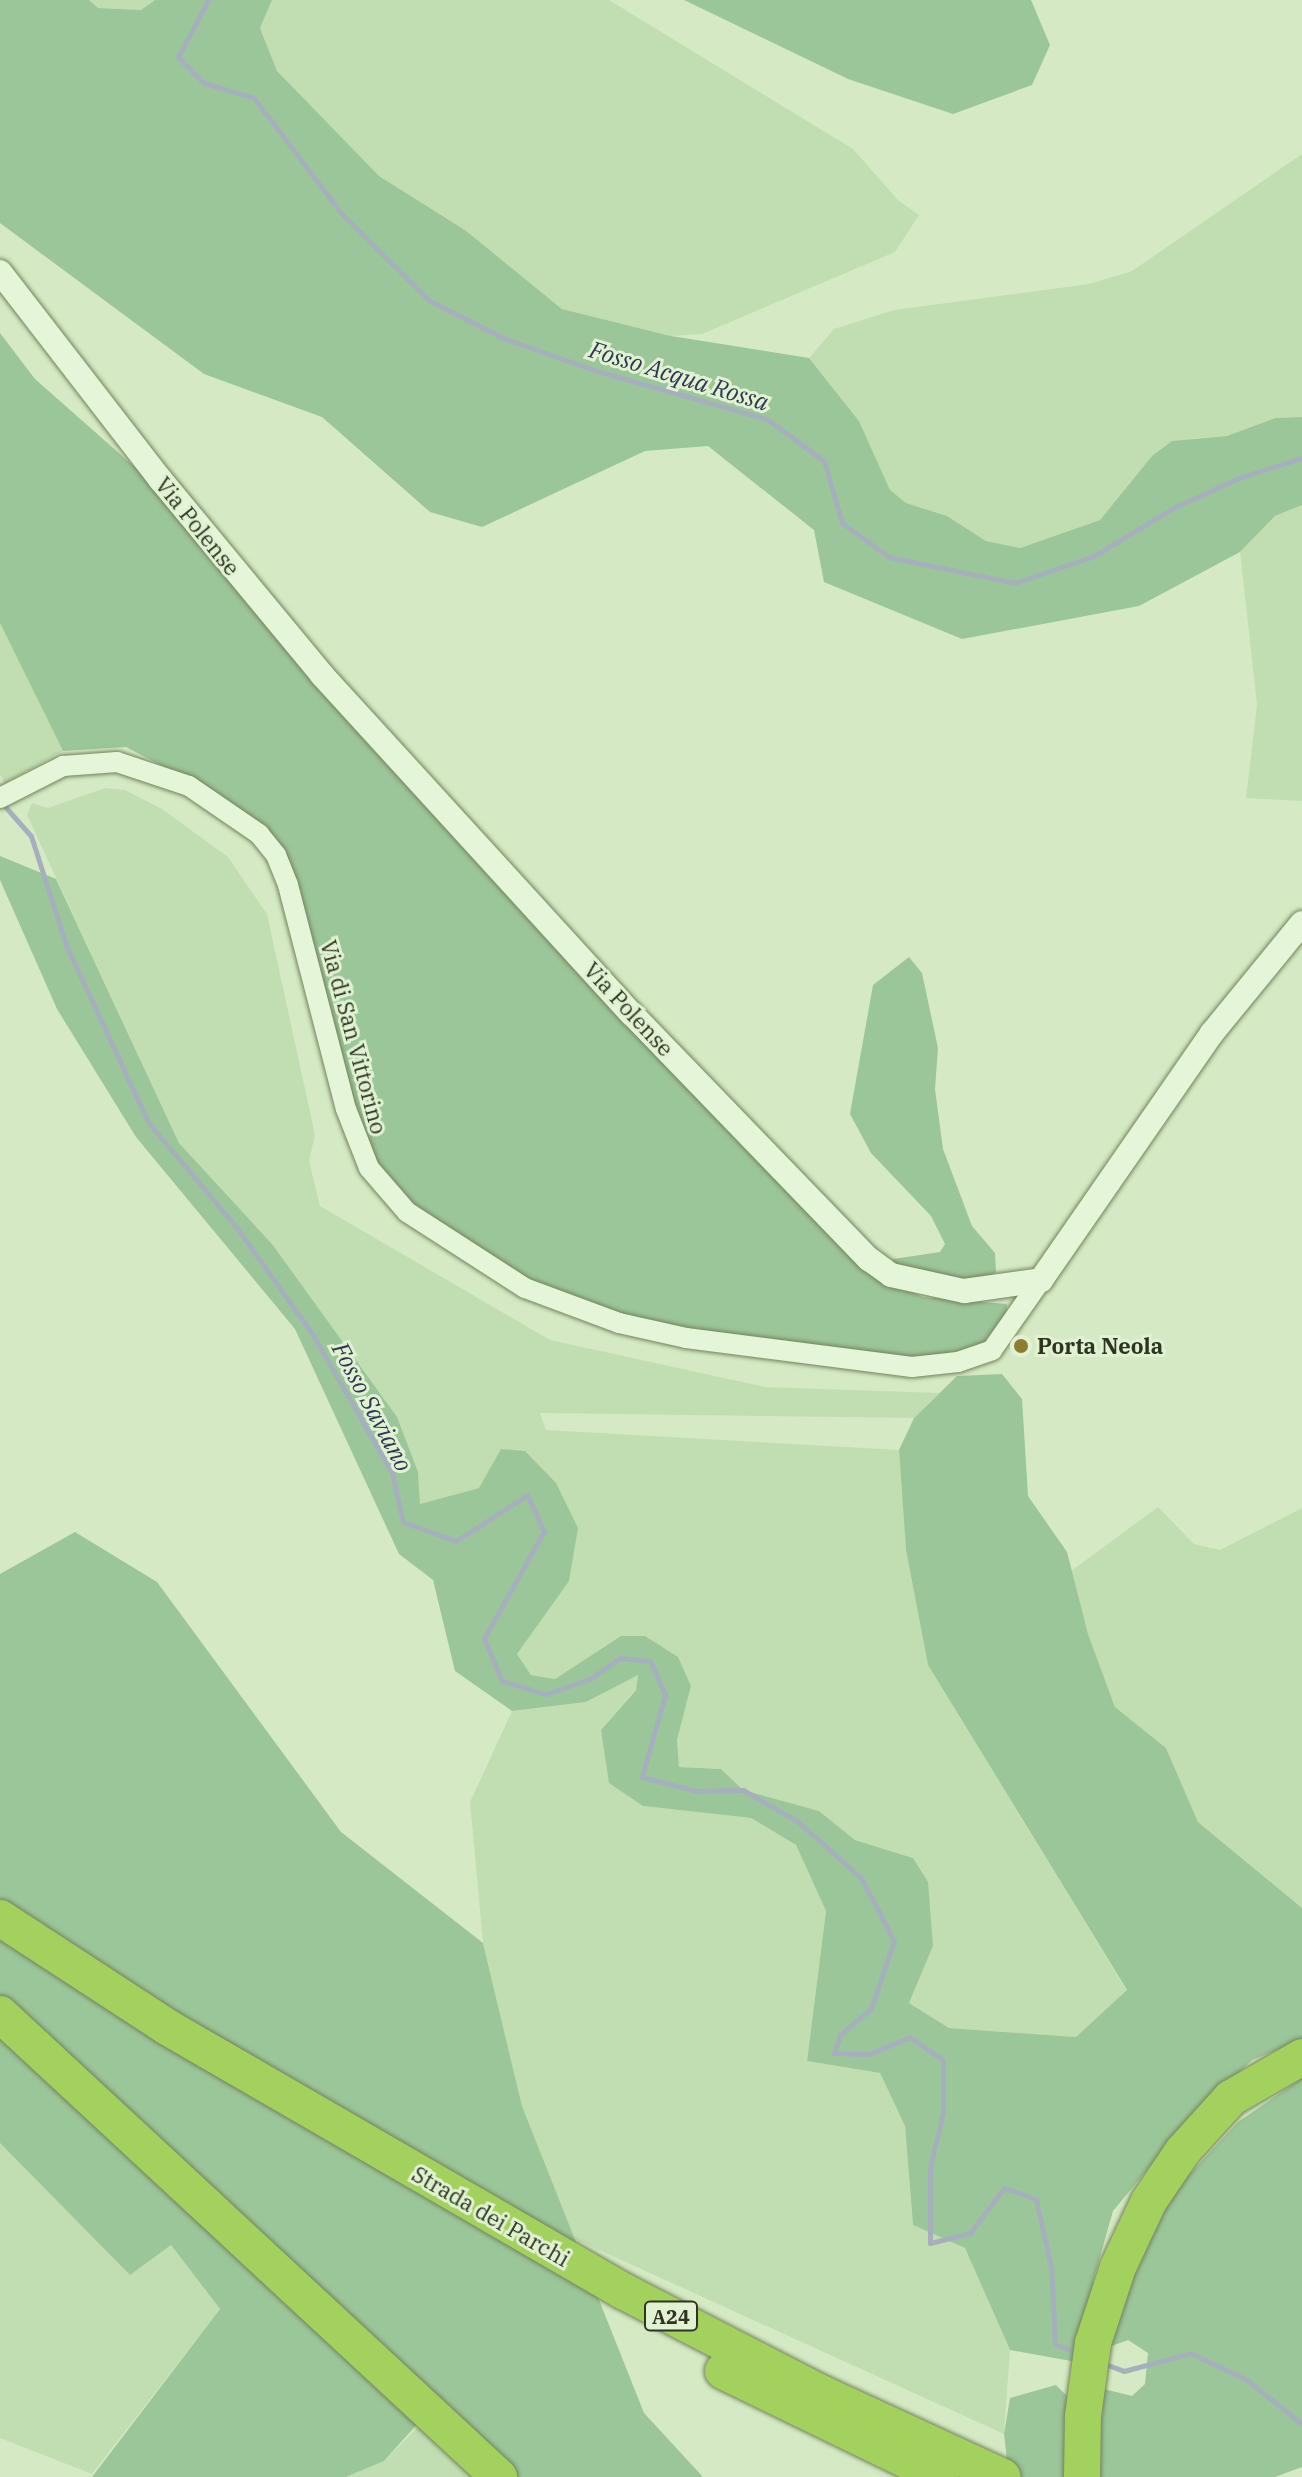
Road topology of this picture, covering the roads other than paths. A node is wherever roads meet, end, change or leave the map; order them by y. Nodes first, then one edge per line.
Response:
1 (0, 272) edge
2 (0, 798) edge
3 (1302, 923) edge
4 (1041, 1280) junction
5 (0, 1918) edge
6 (0, 1946) edge
7 (0, 2014) edge
8 (1302, 2057) edge
9 (345, 2147) junction
10 (499, 2477) edge
11 (941, 2477) edge
12 (1003, 2477) edge
13 (1082, 2477) edge

1 - 4 street, Via Polense
2 - 4 street, Via di San Vittorino
3 - 4 street
5 - 9 highway, Strada dei Parchi / A24
6 - 9 highway, Strada dei Parchi / A24
7 - 10 highway
8 - 13 highway
9 - 11 highway, Strada dei Parchi / A24
9 - 12 highway, Strada dei Parchi / A24

